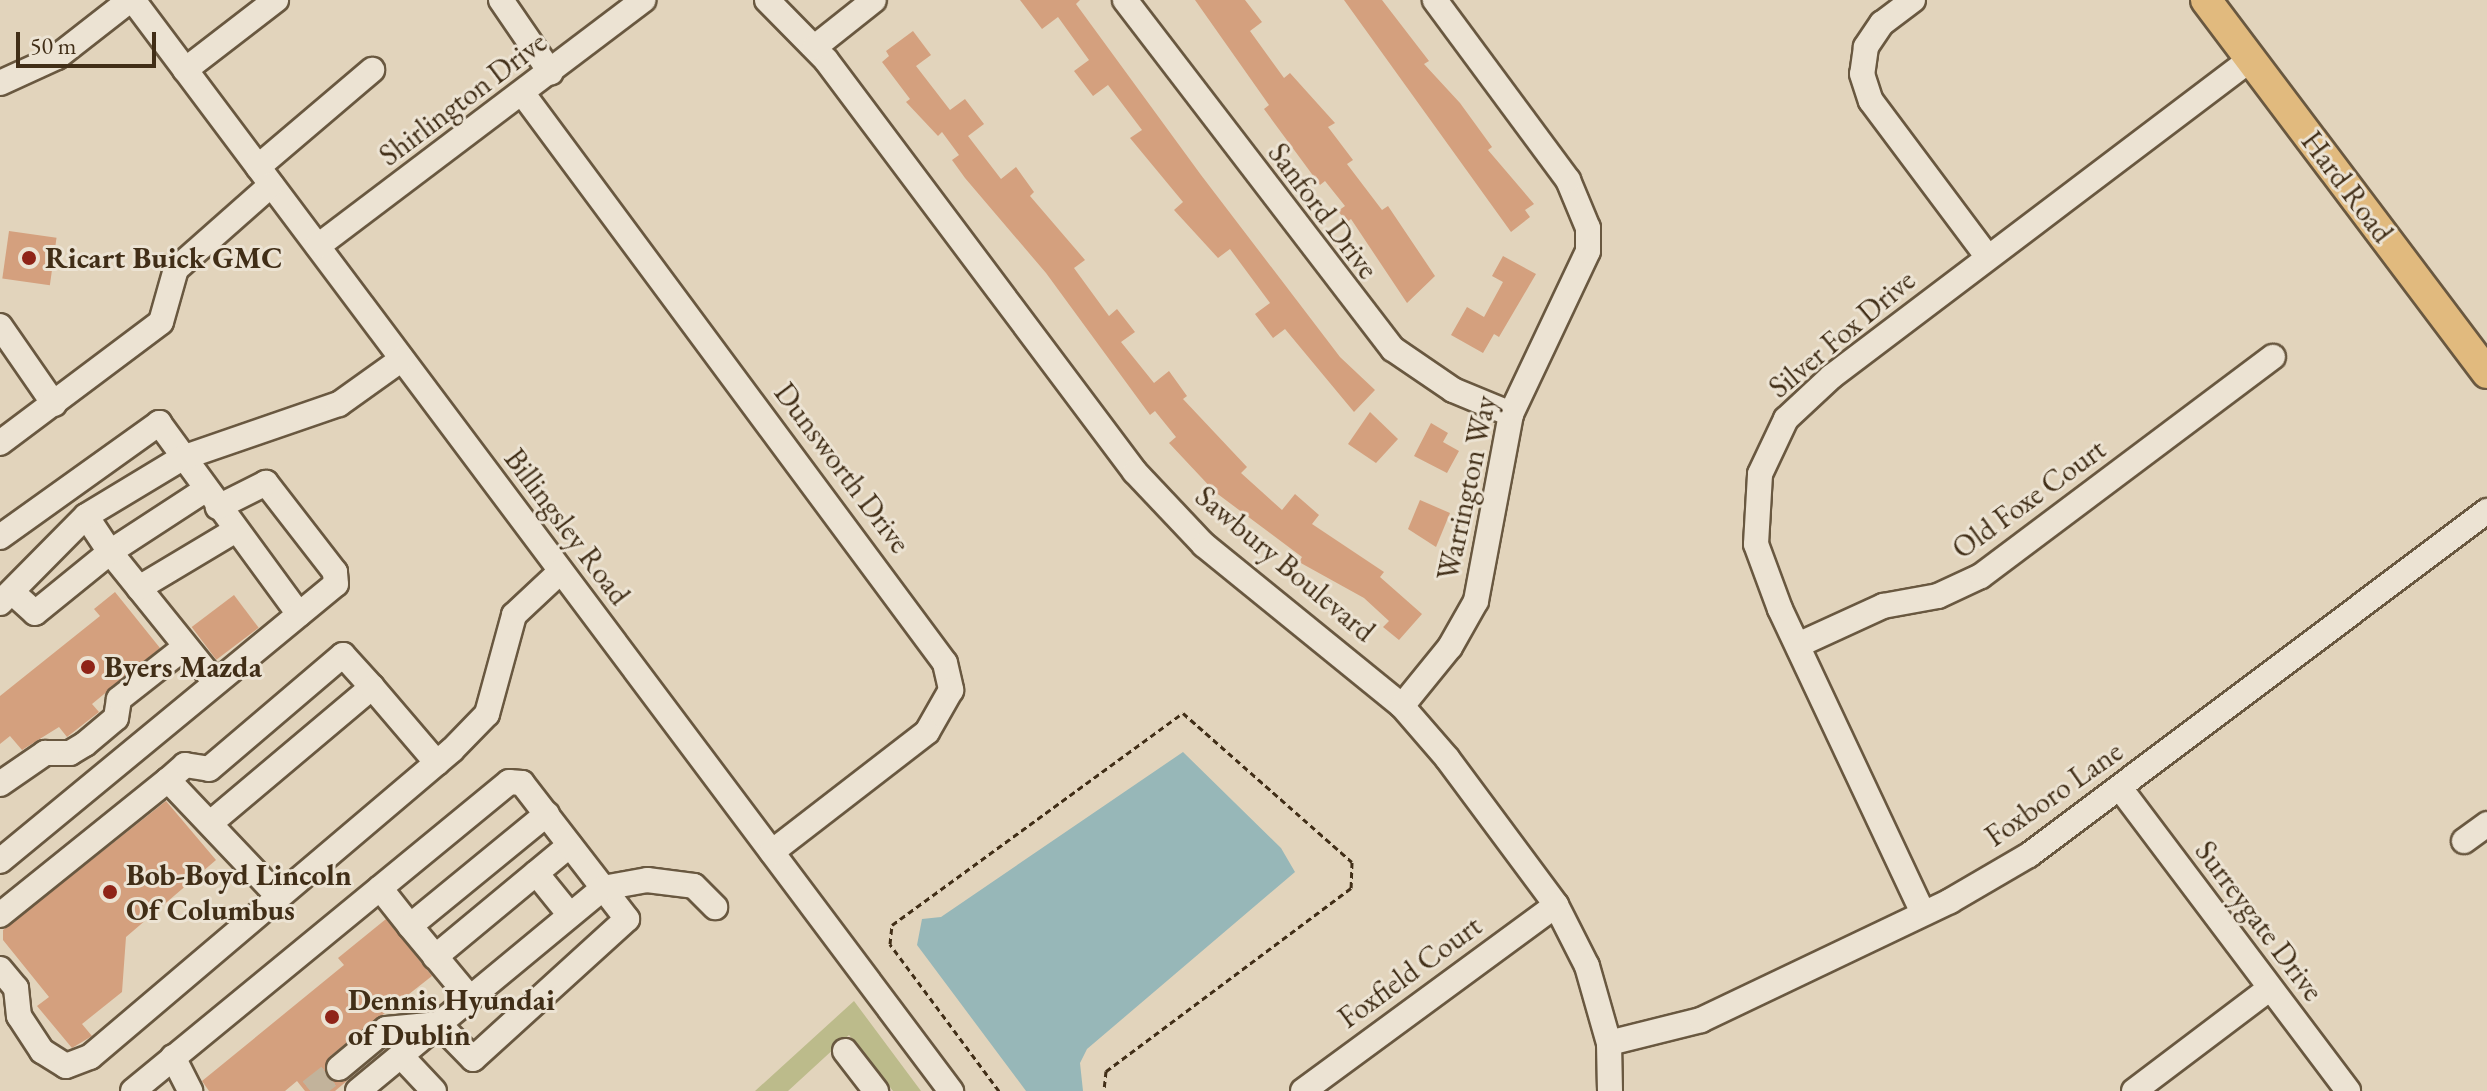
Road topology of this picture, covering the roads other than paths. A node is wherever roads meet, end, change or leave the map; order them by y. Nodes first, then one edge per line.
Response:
1 (132, 0) edge
2 (276, 0) edge
3 (501, 0) edge
4 (643, 0) edge
5 (767, 0) edge
6 (874, 0) edge
7 (1125, 0) edge
8 (1435, 0) edge
9 (1913, 0) edge
10 (2206, 0) edge
11 (815, 47) junction
12 (2251, 59) junction
13 (185, 70) junction
14 (372, 70) dead end
15 (551, 73) junction
16 (0, 83) edge
17 (523, 94) junction
18 (265, 176) junction
19 (318, 246) junction
20 (1987, 256) junction
21 (0, 326) edge
22 (2273, 357) dead end
23 (402, 359) junction
24 (2487, 373) edge
25 (54, 404) junction
26 (1511, 414) junction
27 (0, 443) edge
28 (182, 458) junction
29 (212, 498) junction
30 (2487, 511) edge
31 (86, 516) junction
32 (236, 530) junction
33 (0, 537) edge
34 (110, 552) junction
35 (561, 571) junction
36 (139, 588) junction
37 (6, 597) edge
38 (299, 614) junction
39 (1798, 645) junction
40 (185, 647) junction
41 (215, 682) junction
42 (372, 687) junction
43 (1402, 706) junction
44 (116, 718) junction
45 (138, 746) junction
46 (437, 763) junction
47 (168, 780) junction
48 (0, 784) edge
49 (2120, 788) junction
50 (547, 814) junction
51 (213, 821) junction
52 (2487, 824) edge
53 (2464, 841) dead end
54 (570, 845) junction
55 (4, 851) edge
56 (772, 852) junction
57 (536, 873) junction
58 (380, 888) junction
59 (603, 888) junction
60 (279, 897) junction
61 (1556, 905) junction
62 (715, 907) dead end
63 (1923, 913) junction
64 (0, 915) edge
65 (570, 915) junction
66 (410, 926) junction
67 (435, 957) junction
68 (0, 969) edge
69 (2269, 989) junction
70 (470, 998) junction
71 (439, 1024) junction
72 (1609, 1043) junction
73 (845, 1051) dead end
74 (401, 1056) junction
75 (173, 1057) junction
76 (339, 1068) tunnel mouth
77 (424, 1087) edge
78 (133, 1091) edge
79 (190, 1091) edge
80 (358, 1091) tunnel mouth
81 (876, 1091) edge
82 (951, 1091) edge
83 (1303, 1091) edge
84 (1610, 1091) edge
85 (2134, 1091) edge
86 (2348, 1091) edge

1 - 13 street, Billingsley Road
1 - 16 street
2 - 13 street
3 - 15 street
4 - 15 street, Shirlington Drive
5 - 11 street, Sawbury Boulevard
6 - 11 street
7 - 26 street, Sanford Drive
8 - 26 street, Warrington Way
9 - 20 street
10 - 12 main road, Hard Road
11 - 43 street, Sawbury Boulevard
12 - 20 street, Silver Fox Drive
12 - 24 main road, Hard Road
13 - 18 street, Billingsley Road
14 - 18 street
15 - 17 street, Shirlington Drive
17 - 19 street, Shirlington Drive
17 - 56 street, Dunsworth Drive
18 - 19 street, Billingsley Road
18 - 25 street
19 - 23 street, Billingsley Road
20 - 39 street, Silver Fox Drive
21 - 25 street
22 - 39 street, Old Foxe Court
23 - 28 street
23 - 35 street, Billingsley Road
25 - 27 street
26 - 43 street, Warrington Way
28 - 29 street
28 - 31 street
28 - 33 street
29 - 32 street
29 - 34 street
29 - 38 street
30 - 49 street, Foxboro Lane
31 - 34 street
31 - 37 street
32 - 36 street
32 - 38 street
34 - 36 street
34 - 37 street
35 - 46 street
35 - 56 street, Billingsley Road
36 - 40 street
38 - 41 street
39 - 63 street, Silver Fox Drive
40 - 41 street
40 - 44 street
41 - 45 street
42 - 46 street
42 - 47 street
42 - 51 street
43 - 61 street, Sawbury Boulevard
44 - 45 street
44 - 48 street
45 - 55 street
46 - 60 street
47 - 51 street
47 - 64 street
49 - 63 street, Foxboro Lane
49 - 69 street, Surreygate Drive
50 - 54 street
50 - 58 street
50 - 66 street
51 - 60 street
52 - 53 street
54 - 57 street
54 - 59 street
56 - 82 street, Billingsley Road
57 - 65 street
57 - 67 street
58 - 66 street
58 - 75 street
59 - 62 street
59 - 65 street
59 - 71 street
60 - 68 street
61 - 72 street, Sawbury Boulevard
61 - 83 street, Foxfield Court
63 - 72 street, Foxboro Lane
65 - 70 street
66 - 67 street
67 - 70 street
69 - 85 street
69 - 86 street, Surreygate Drive
70 - 71 street
71 - 74 street
71 - 76 street
72 - 84 street, Sawbury Boulevard
73 - 81 street
74 - 77 street
74 - 80 street
75 - 78 street
75 - 79 street

